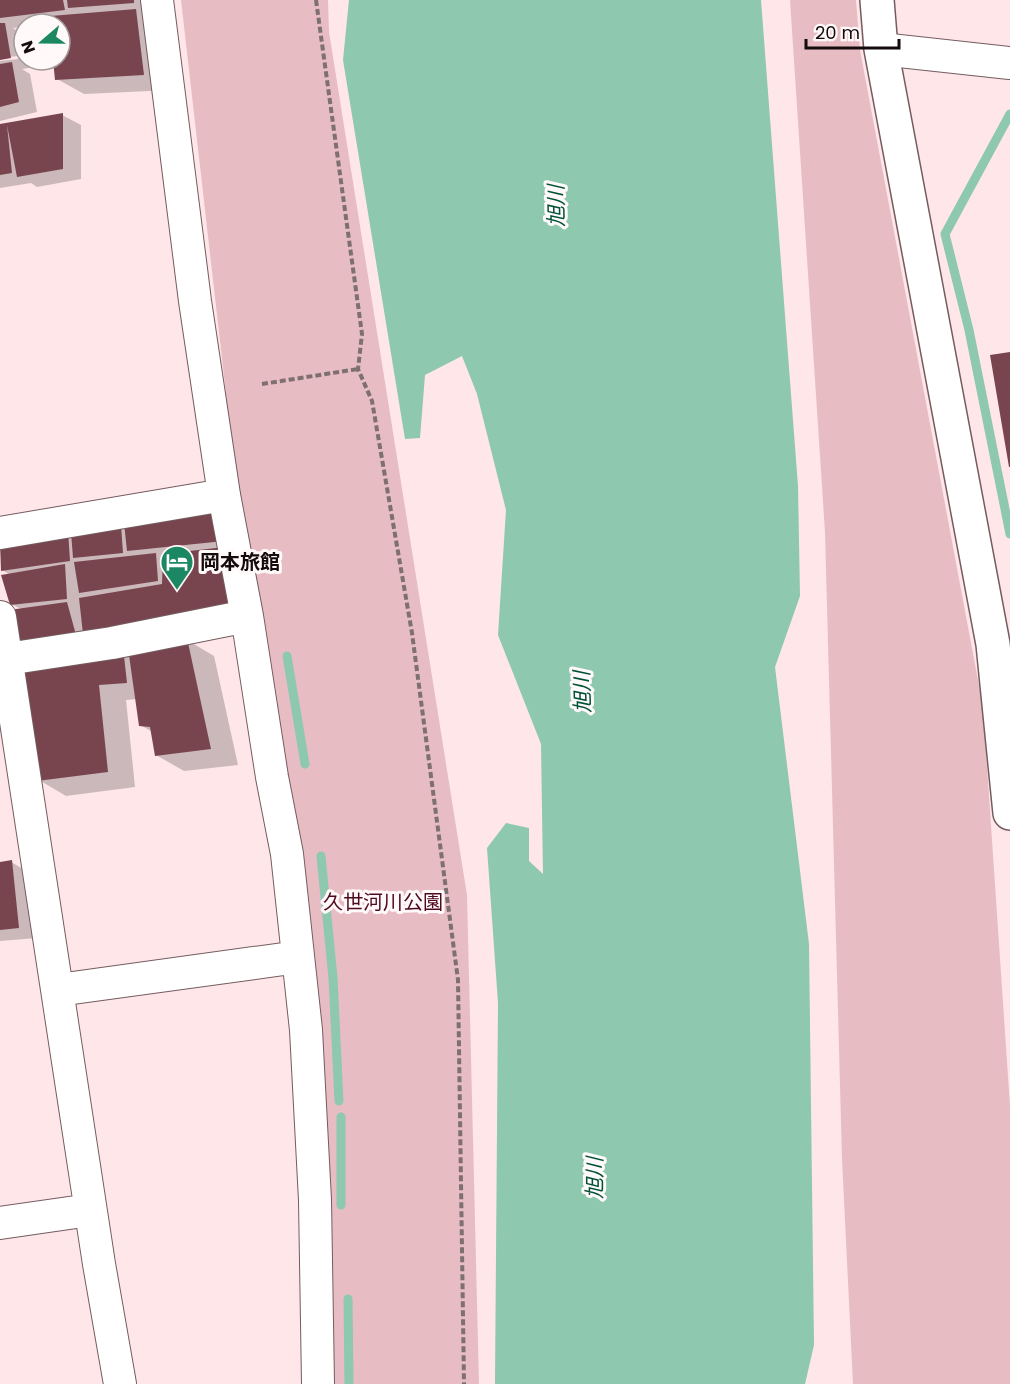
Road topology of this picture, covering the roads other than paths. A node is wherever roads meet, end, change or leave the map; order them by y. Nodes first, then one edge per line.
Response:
1 (157, 0) edge
2 (878, 0) edge
3 (881, 49) junction
4 (1010, 63) edge
5 (224, 495) junction
6 (0, 533) edge
7 (247, 616) junction
8 (0, 617) edge
9 (7, 659) junction
10 (1010, 813) edge
11 (298, 957) junction
12 (58, 990) junction
13 (90, 1210) junction
14 (0, 1223) edge
15 (120, 1384) edge
16 (318, 1384) edge

1 - 5 street
2 - 3 street
3 - 4 street
3 - 10 street
5 - 6 street
5 - 7 street
7 - 9 street
7 - 11 street
8 - 9 street
9 - 12 street
11 - 12 street
11 - 16 street
12 - 13 street
13 - 14 street
13 - 15 street

